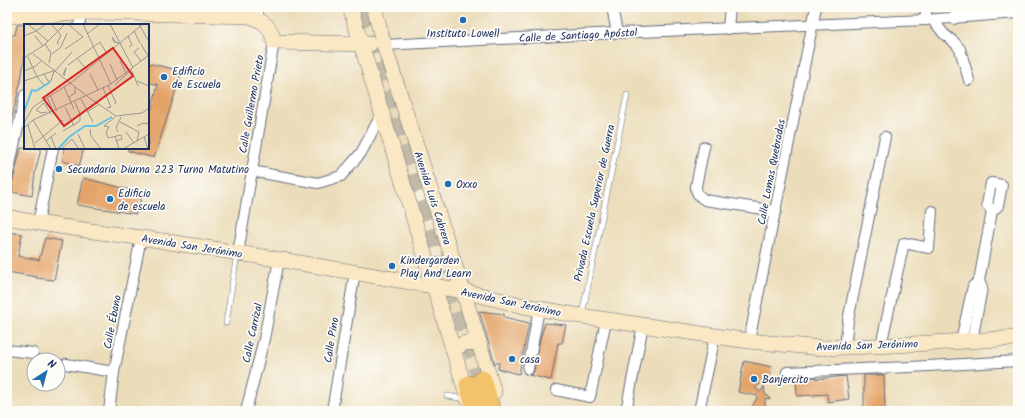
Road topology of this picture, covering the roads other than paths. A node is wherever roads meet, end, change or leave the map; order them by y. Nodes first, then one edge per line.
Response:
1 (350, 7) edge
2 (374, 7) edge
3 (612, 7) edge
4 (730, 7) edge
5 (816, 7) edge
6 (927, 7) edge
7 (959, 7) edge
8 (61, 10) edge
9 (222, 11) edge
10 (258, 13) edge
11 (1018, 13) edge
12 (87, 14) edge
13 (7, 16) edge
14 (36, 16) edge
15 (954, 18) junction
16 (929, 20) junction
17 (813, 25) junction
18 (728, 29) junction
19 (617, 33) junction
20 (274, 42) junction
21 (361, 44) junction
22 (384, 45) junction
23 (969, 80) dead end
24 (627, 95) dead end
25 (24, 100) edge
26 (382, 113) junction
27 (885, 138) dead end
28 (704, 147) dead end
29 (53, 149) edge
30 (251, 171) junction
31 (7, 178) edge
32 (776, 211) junction
33 (932, 211) dead end
34 (992, 211) dead end
35 (7, 217) edge
36 (38, 224) junction
37 (141, 238) junction
38 (238, 253) junction
39 (279, 260) junction
40 (453, 260) junction
41 (427, 264) junction
42 (355, 272) junction
43 (433, 286) junction
44 (463, 291) junction
45 (539, 309) junction
46 (581, 316) junction
47 (606, 320) junction
48 (226, 322) dead end
49 (643, 325) junction
50 (715, 336) junction
51 (1018, 338) edge
52 (749, 341) junction
53 (966, 341) junction
54 (479, 342) junction
55 (881, 346) junction
56 (845, 347) junction
57 (453, 349) junction
58 (7, 350) edge
59 (26, 352) edge
60 (1018, 361) edge
61 (66, 364) dead end
62 (528, 369) dead end
63 (114, 372) junction
64 (787, 372) dead end
65 (556, 390) dead end
66 (447, 396) dead end
67 (473, 397) edge
68 (109, 411) edge
69 (246, 411) edge
70 (332, 411) edge
71 (491, 411) edge
72 (500, 411) edge
73 (626, 411) edge
74 (699, 411) edge

1 - 21 main road, Avenida Luis Cabrera
2 - 22 main road, Avenida Luis Cabrera
3 - 19 street
4 - 18 street
5 - 17 street, Calle Lomas Quebradas
6 - 16 street
7 - 15 street
8 - 12 main road
8 - 14 main road
9 - 10 main road
9 - 12 main road
10 - 20 main road
11 - 15 street, Calle de Santiago Apóstol
13 - 14 main road
15 - 16 street, Calle de Santiago Apóstol
16 - 17 street, Calle de Santiago Apóstol
16 - 23 street
17 - 18 street, Calle de Santiago Apóstol
17 - 32 street, Calle Lomas Quebradas
18 - 19 street, Calle de Santiago Apóstol
19 - 22 street, Calle de Santiago Apóstol
20 - 21 main road, Calle de Santiago Apóstol
20 - 30 street, Calle Guillermo Prieto
21 - 22 main road, Calle de Santiago Apóstol
21 - 26 main road, Avenida Luis Cabrera
22 - 40 main road, Avenida Luis Cabrera
24 - 46 lane, Privada Escuela Superior de Guerra
25 - 31 street
26 - 30 street
26 - 41 main road, Avenida Luis Cabrera
27 - 56 street
28 - 32 street
29 - 36 street
30 - 38 street, Calle Guillermo Prieto
32 - 52 street, Calle Lomas Quebradas
33 - 55 street
34 - 53 street
35 - 36 main road, Avenida San Jerónimo
36 - 37 main road, Avenida San Jerónimo
37 - 38 main road, Avenida San Jerónimo
37 - 63 street, Calle Ébano
38 - 39 main road, Avenida San Jerónimo
38 - 48 lane
39 - 42 main road, Avenida San Jerónimo
39 - 69 street, Calle Carrizal
40 - 41 main road
40 - 44 main road, Avenida Luis Cabrera
41 - 43 main road, Avenida Luis Cabrera
42 - 43 main road, Avenida San Jerónimo
42 - 70 street, Calle Pino
43 - 44 main road, Avenida San Jerónimo
43 - 57 main road, Avenida Luis Cabrera
44 - 45 main road, Avenida San Jerónimo
44 - 54 main road, Avenida Luis Cabrera
45 - 46 main road, Avenida San Jerónimo
45 - 62 street
46 - 47 main road, Avenida San Jerónimo
47 - 49 main road, Avenida San Jerónimo
47 - 65 street
49 - 50 main road, Avenida San Jerónimo
49 - 73 street
50 - 52 main road, Avenida San Jerónimo
50 - 74 street
51 - 53 main road, Avenida San Jerónimo
52 - 56 main road, Avenida San Jerónimo
53 - 55 main road, Avenida San Jerónimo
54 - 57 main road
54 - 72 main road, Avenida Luis Cabrera
55 - 56 main road, Avenida San Jerónimo
57 - 67 main road, Avenida Luis Cabrera
58 - 59 street
60 - 64 street
61 - 63 street
63 - 68 street, Calle Ébano
66 - 67 lane
67 - 71 highway

